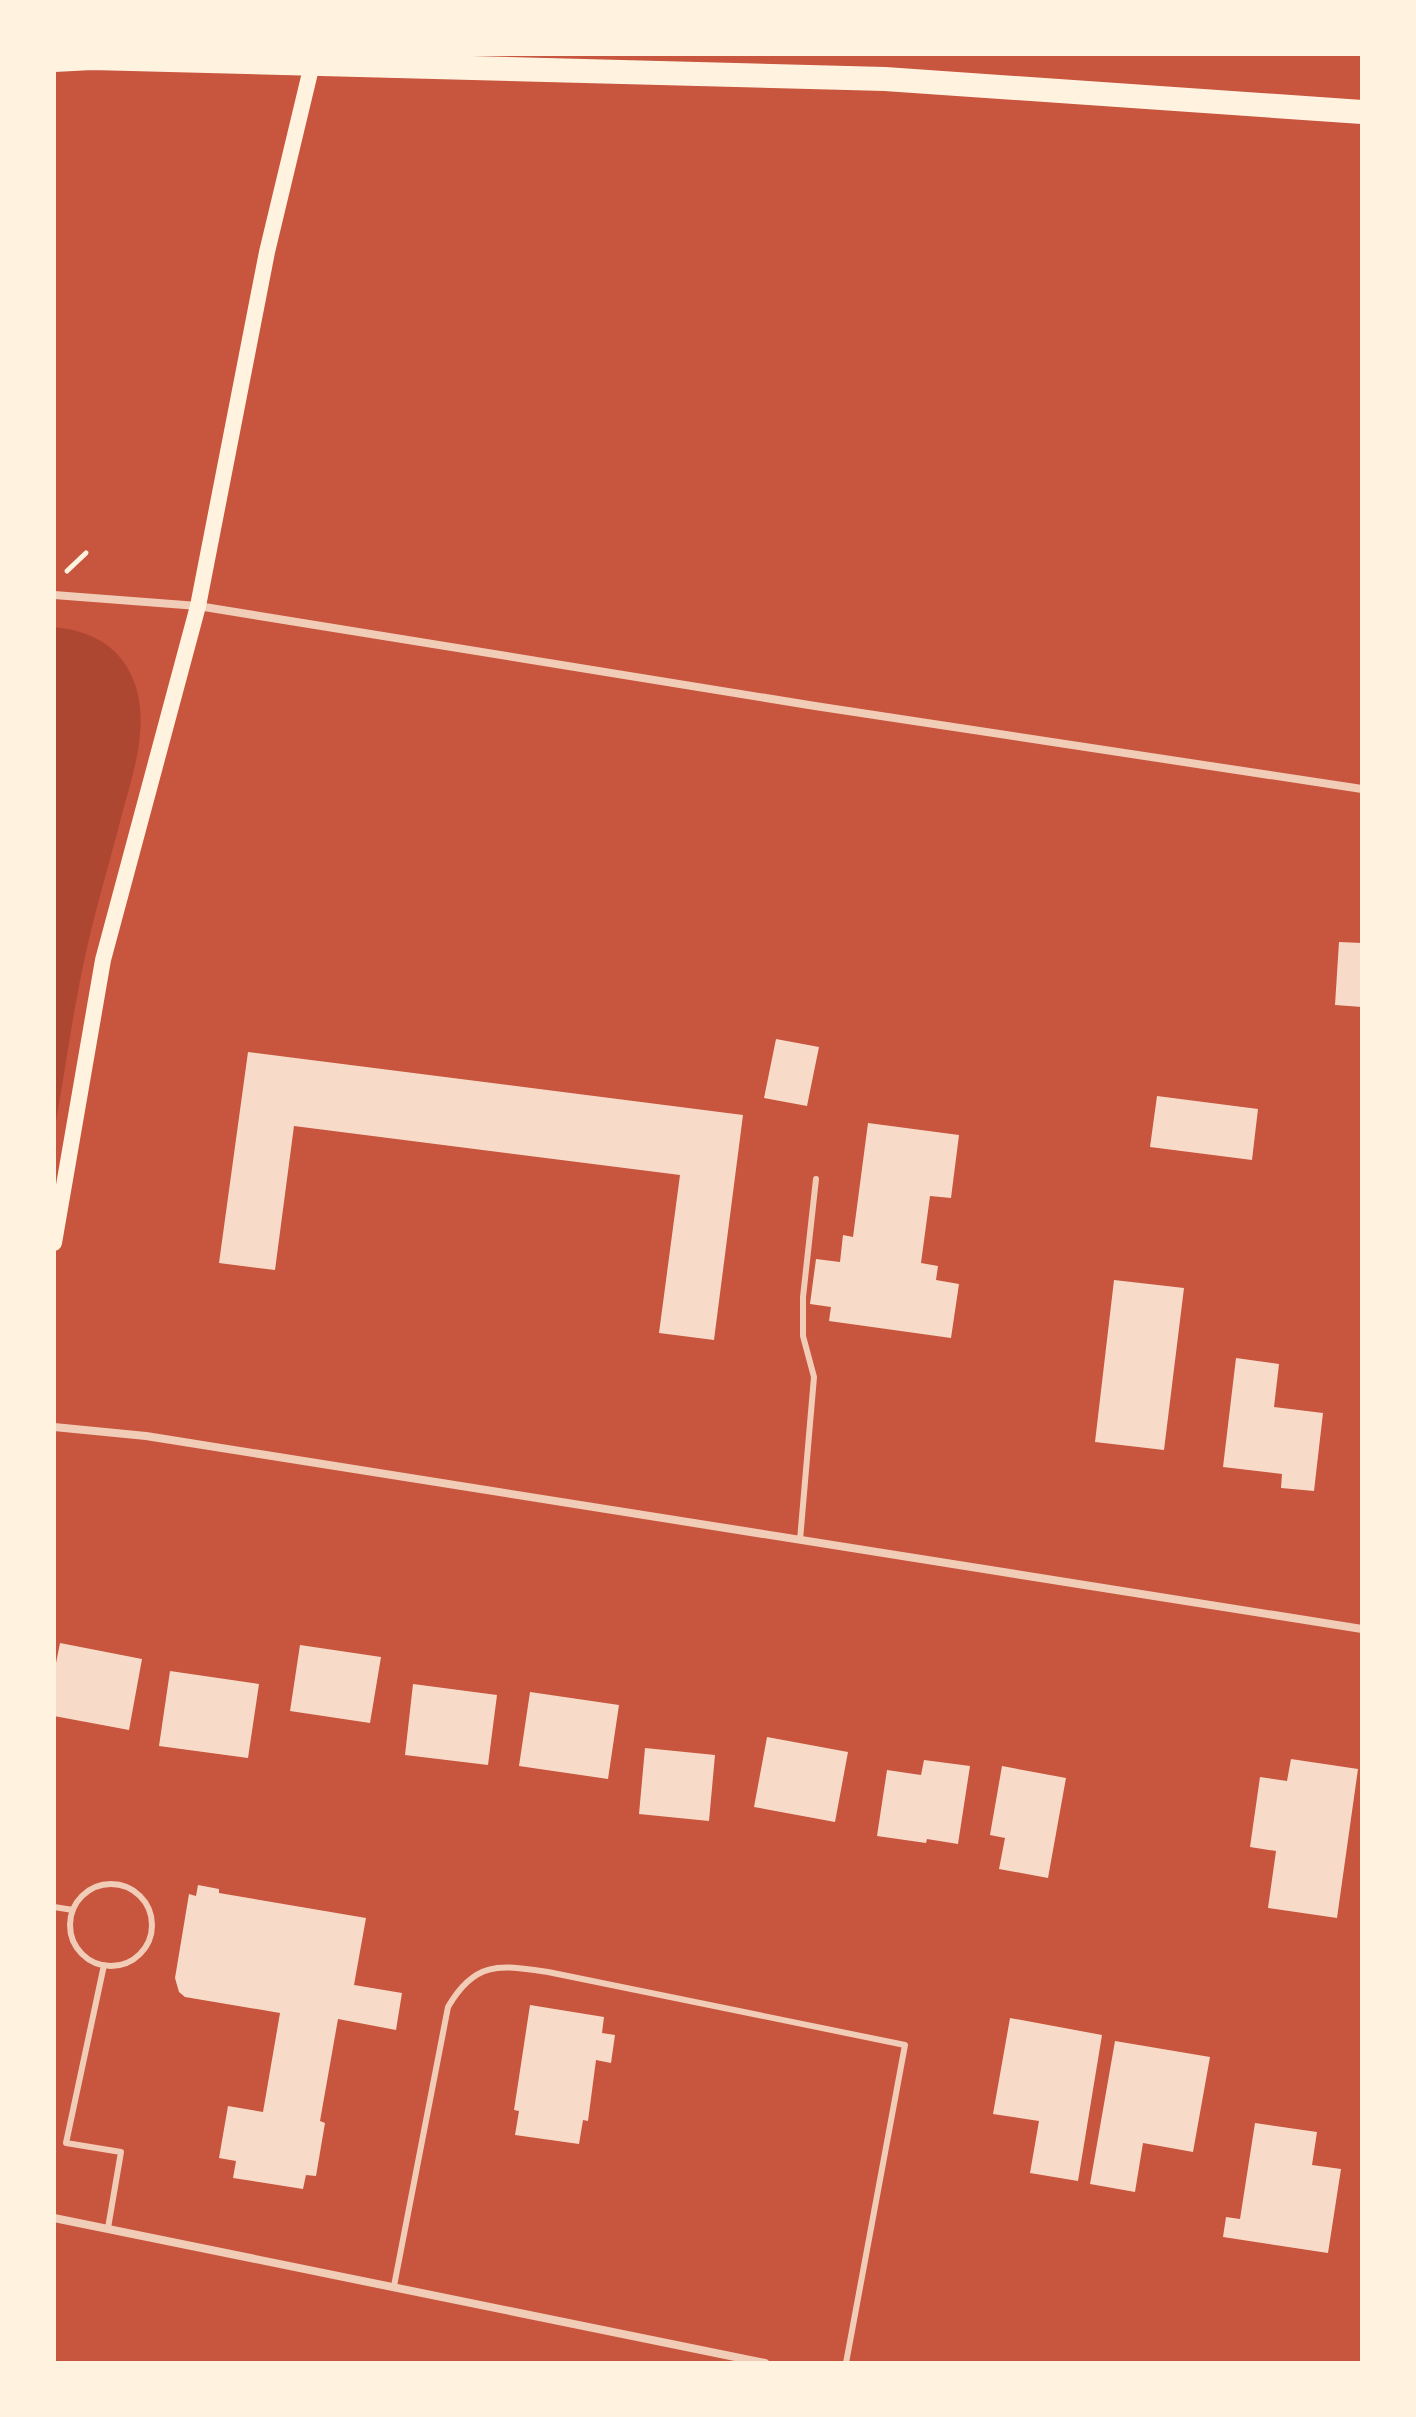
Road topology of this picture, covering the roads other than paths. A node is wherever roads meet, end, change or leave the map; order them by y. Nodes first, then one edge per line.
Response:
1 (315, 54) edge
2 (54, 60) edge
3 (1362, 112) edge
4 (54, 595) edge
5 (198, 606) junction
6 (1362, 789) edge
7 (816, 1179) dead end
8 (54, 1243) edge
9 (54, 1427) edge
10 (800, 1540) junction
11 (1362, 1629) edge
12 (54, 1907) edge
13 (73, 1910) junction
14 (104, 1965) junction
15 (54, 2218) edge
16 (108, 2228) junction
17 (394, 2286) junction
18 (765, 2363) edge
19 (846, 2363) edge

1 - 5 main road
2 - 3 highway
4 - 5 street
5 - 6 street
5 - 8 main road
7 - 10 lane
9 - 10 street
10 - 11 street
12 - 13 lane
13 - 14 lane
13 - 14 lane
14 - 16 lane
15 - 16 street
16 - 17 street
17 - 18 street
17 - 19 lane

